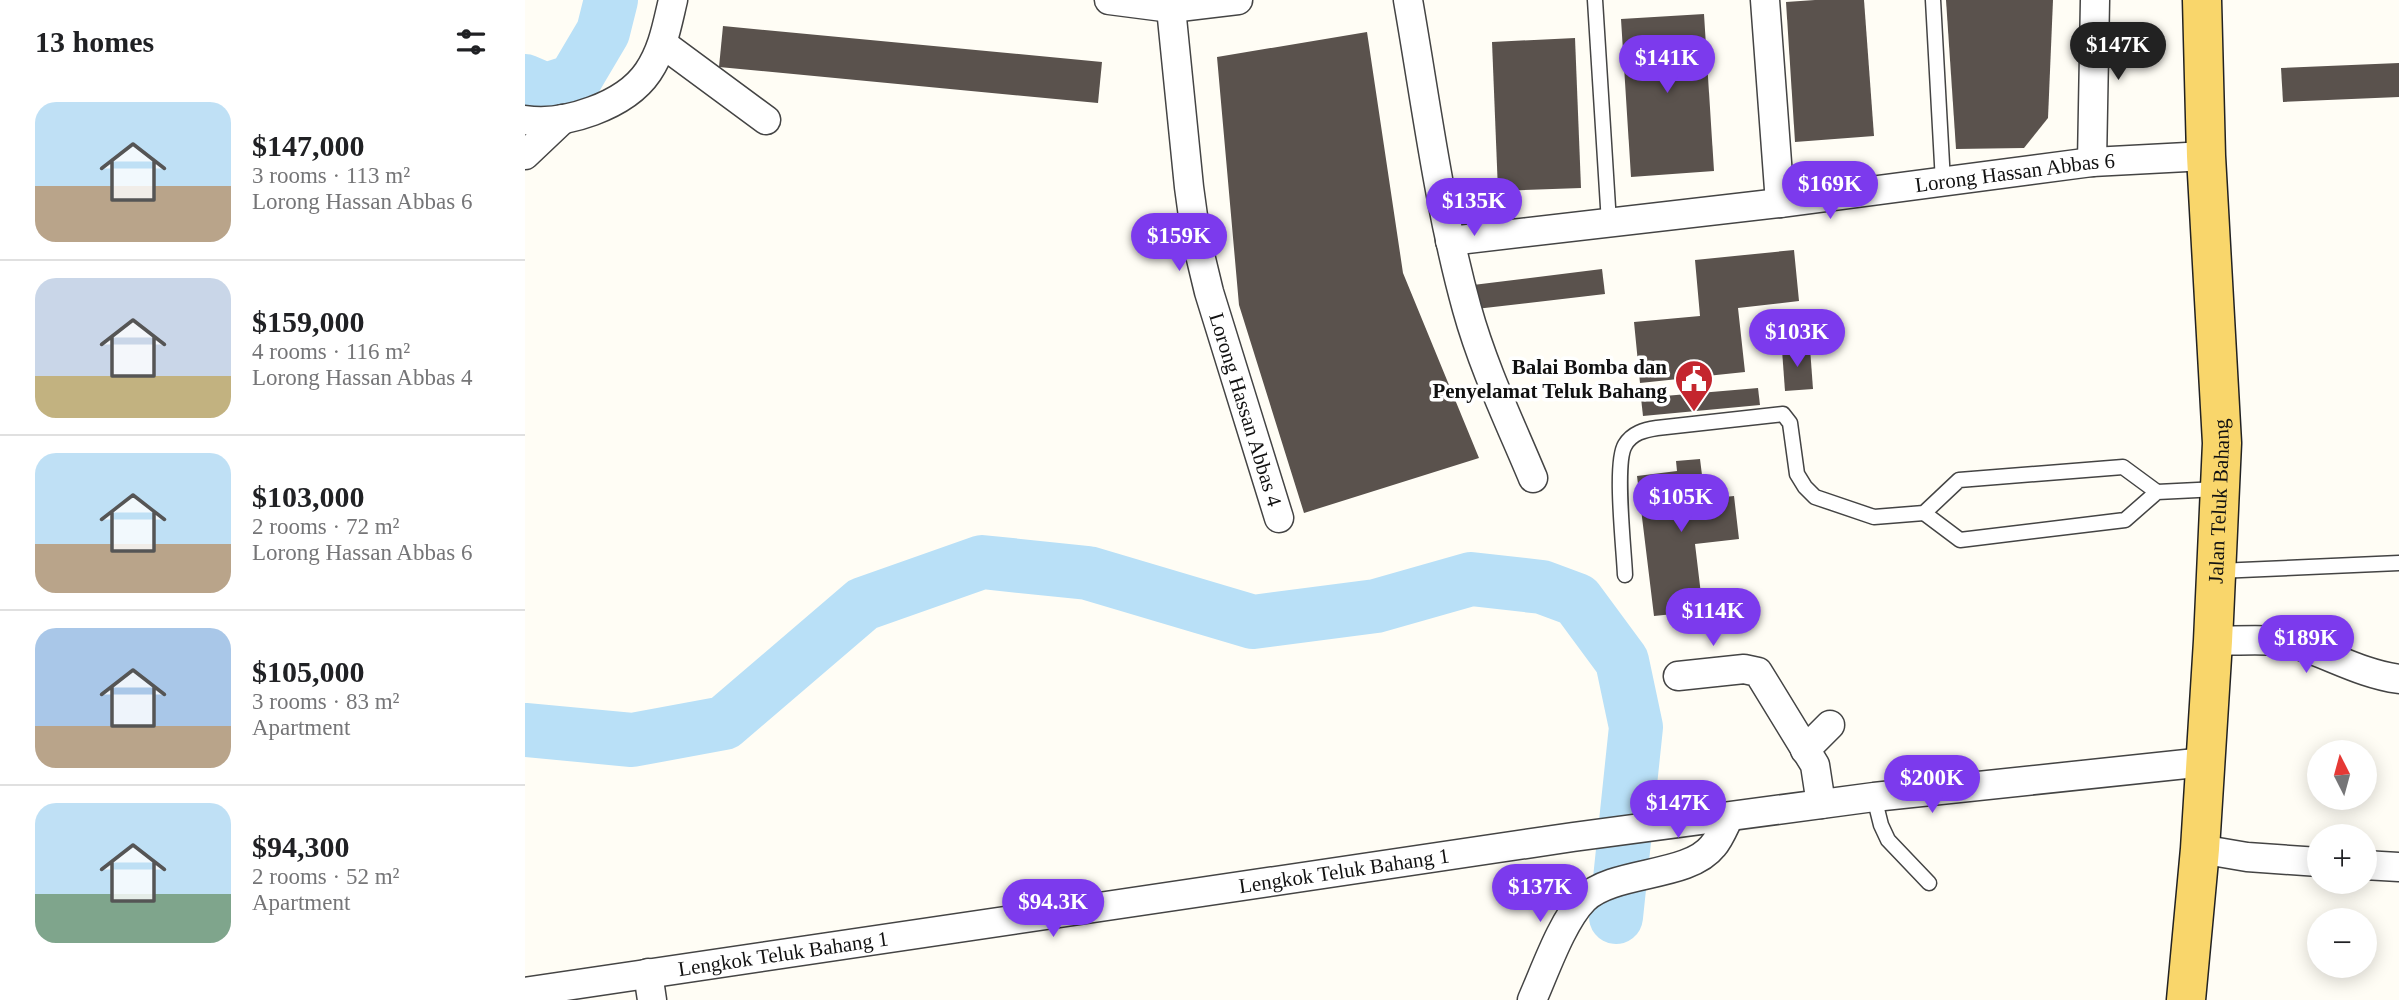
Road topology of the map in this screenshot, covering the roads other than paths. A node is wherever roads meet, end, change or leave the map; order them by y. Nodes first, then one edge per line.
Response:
1 (673, 0) edge
2 (1109, 0) edge
3 (1238, 0) edge
4 (1408, 0) edge
5 (1595, 0) edge
6 (1765, 0) edge
7 (1933, 0) edge
8 (2095, 0) edge
9 (2202, 0) edge
10 (1171, 8) junction
11 (663, 44) junction
12 (563, 119) junction
13 (525, 120) edge
14 (766, 120) dead end
15 (525, 155) edge
16 (2206, 156) junction
17 (2092, 162) junction
18 (1943, 182) junction
19 (1780, 203) junction
20 (1609, 223) junction
21 (1450, 242) junction
22 (1534, 478) dead end
23 (2219, 489) junction
24 (2157, 492) junction
25 (1924, 513) junction
26 (1279, 518) dead end
27 (2399, 563) edge
28 (2216, 571) junction
29 (1625, 575) dead end
30 (2213, 641) junction
31 (1678, 676) dead end
32 (2399, 679) edge
33 (1830, 725) dead end
34 (1805, 750) junction
35 (2205, 762) junction
36 (1874, 797) junction
37 (1821, 804) junction
38 (1729, 817) junction
39 (2200, 849) junction
40 (2307, 861) edge
41 (2377, 866) edge
42 (2399, 867) edge
43 (1929, 883) dead end
44 (650, 987) edge
45 (525, 992) edge
46 (1532, 1000) edge
47 (2186, 1000) edge

1 - 11 street
2 - 10 street
3 - 10 street
4 - 21 street
5 - 20 lane
6 - 19 street
7 - 18 lane
8 - 17 street
9 - 16 main road, Jalan Teluk Bahang
10 - 26 street, Lorong Hassan Abbas 4
11 - 12 street
11 - 14 street
12 - 13 street
12 - 15 street
16 - 17 street, Lorong Hassan Abbas 6
16 - 23 main road, Jalan Teluk Bahang
17 - 18 street, Lorong Hassan Abbas 6
18 - 19 street, Lorong Hassan Abbas 6
19 - 20 street, Lorong Hassan Abbas 6
20 - 21 street, Lorong Hassan Abbas 6
21 - 22 street
23 - 24 lane
23 - 28 main road, Jalan Teluk Bahang
24 - 25 lane
24 - 25 lane
25 - 29 lane
27 - 28 lane
28 - 30 main road, Jalan Teluk Bahang
30 - 32 street
30 - 35 main road, Jalan Teluk Bahang
31 - 34 street
33 - 34 street
34 - 37 street
35 - 36 street, Lengkok Teluk Bahang 1
35 - 39 main road, Jalan Teluk Bahang
36 - 37 street, Lengkok Teluk Bahang 1
36 - 43 lane
37 - 38 street, Lengkok Teluk Bahang 1
38 - 44 street, Lengkok Teluk Bahang 1
38 - 46 street
39 - 40 street
39 - 47 main road, Jalan Teluk Bahang
41 - 42 street
44 - 45 street, Lengkok Teluk Bahang 1

